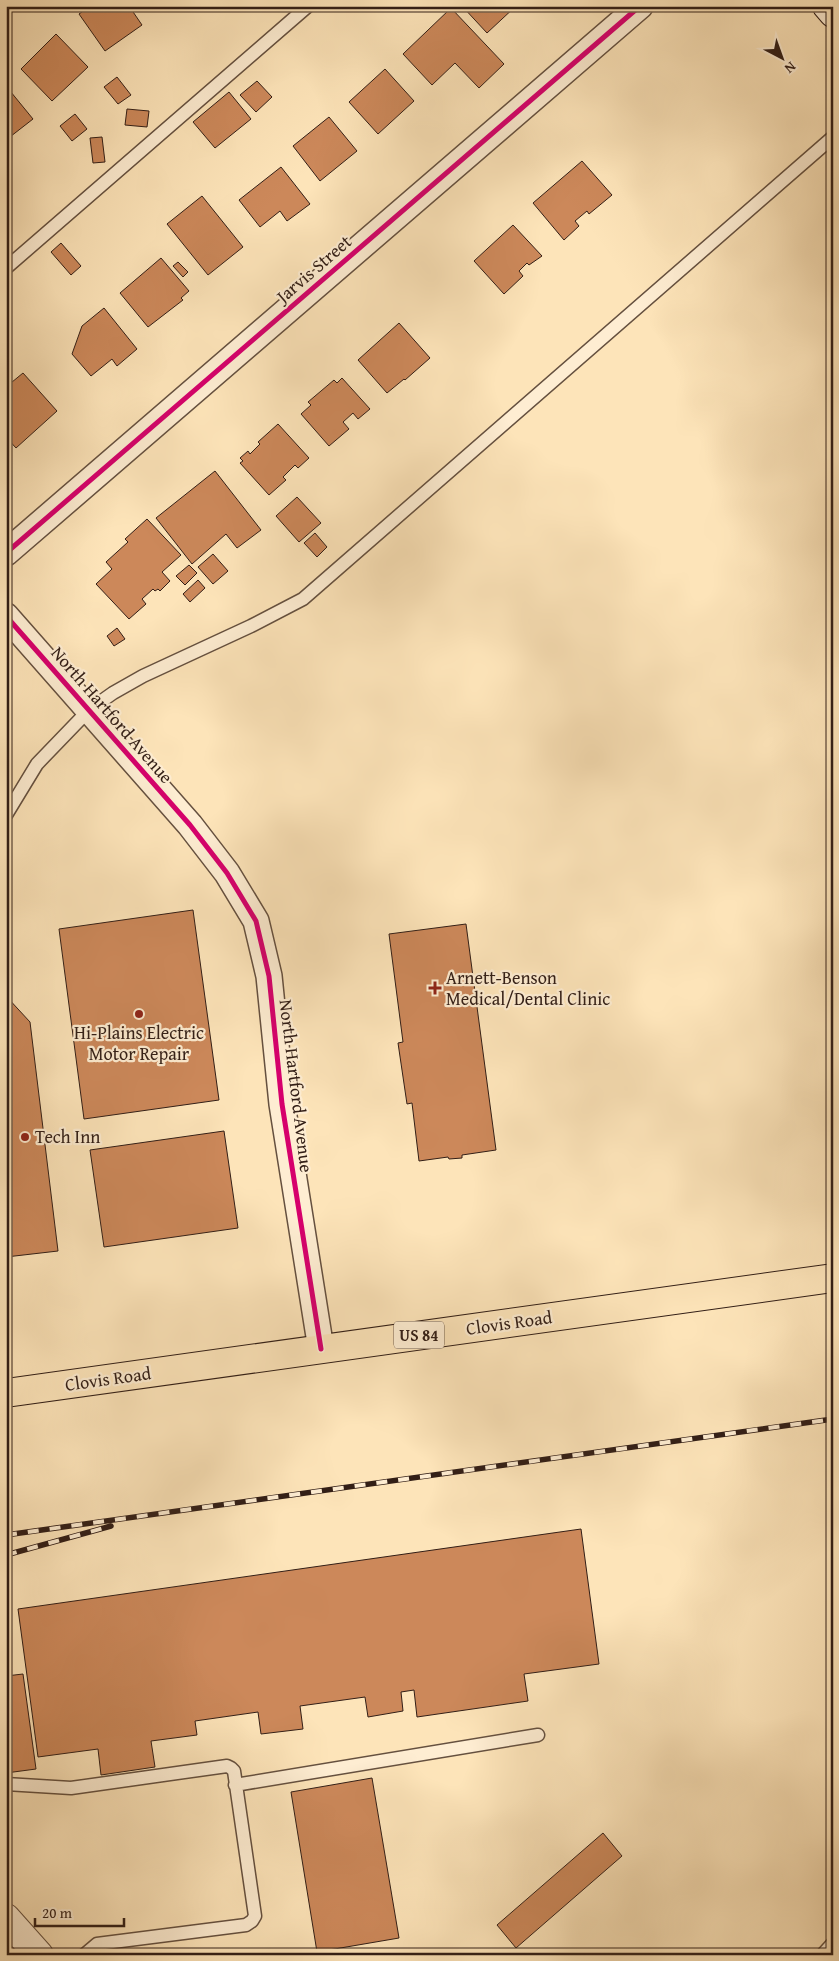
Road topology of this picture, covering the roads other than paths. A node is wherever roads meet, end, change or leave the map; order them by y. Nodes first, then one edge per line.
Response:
1 (308, 6) edge
2 (640, 6) edge
3 (827, 6) edge
4 (833, 13) edge
5 (833, 137) edge
6 (6, 268) edge
7 (6, 553) edge
8 (6, 616) edge
9 (89, 710) junction
10 (6, 815) edge
11 (833, 1278) edge
12 (321, 1349) junction
13 (6, 1393) edge
14 (538, 1735) dead end
15 (6, 1784) edge
16 (235, 1785) junction
17 (6, 1918) edge
18 (833, 1943) edge
19 (39, 1955) edge
20 (84, 1955) edge
21 (822, 1955) edge

1 - 6 lane
2 - 7 street, Jarvis Street
3 - 4 street
5 - 9 lane
8 - 9 street, North Hartford Avenue
9 - 10 lane
9 - 12 street, North Hartford Avenue
11 - 12 highway, Clovis Road / US 84
12 - 13 highway, Clovis Road / US 84
14 - 16 lane
15 - 16 lane
16 - 20 lane
17 - 19 street
18 - 21 lane

